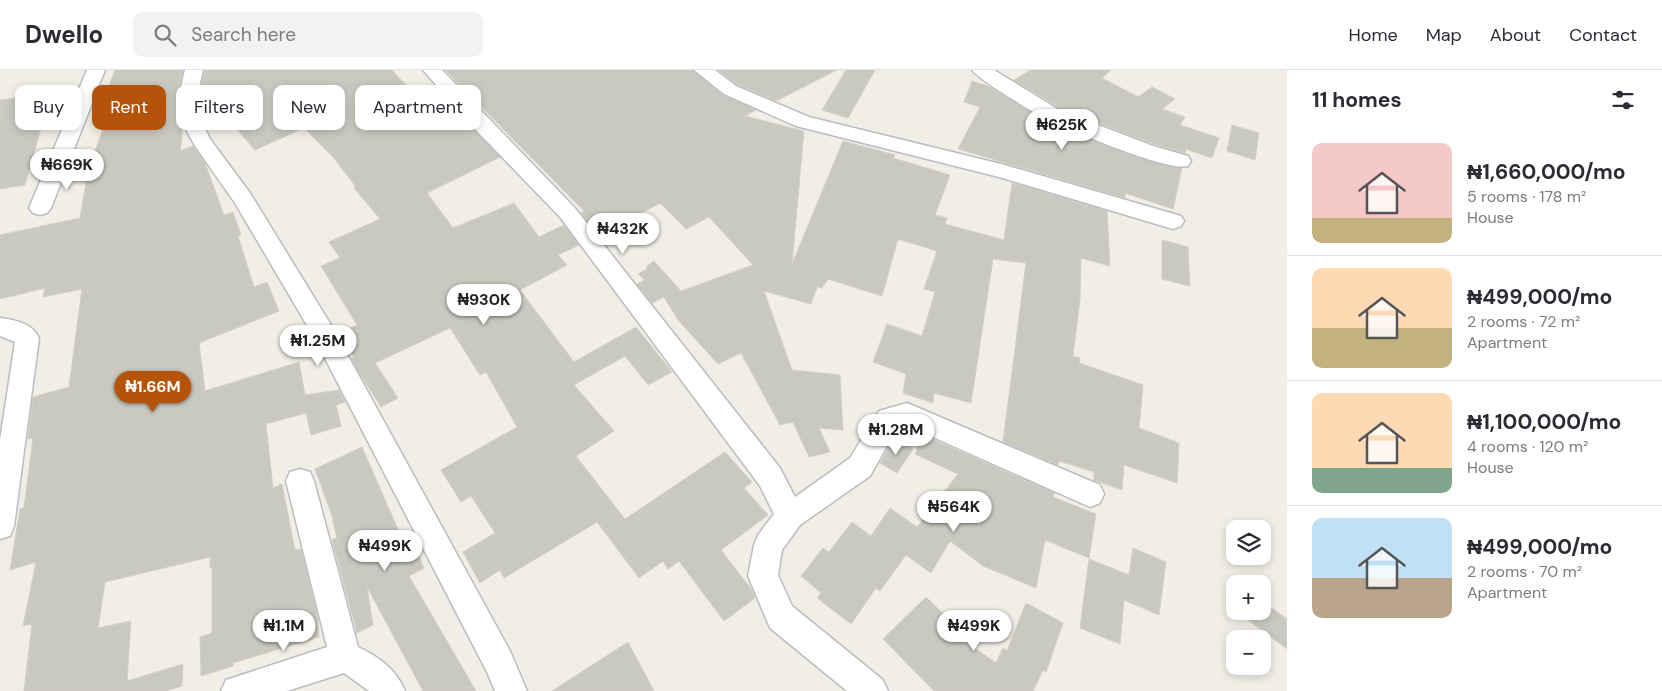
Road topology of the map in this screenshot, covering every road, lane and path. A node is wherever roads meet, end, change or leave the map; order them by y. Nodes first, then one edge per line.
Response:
1 (96, 70) edge
2 (194, 70) edge
3 (432, 70) edge
4 (703, 70) edge
5 (981, 70) edge
6 (1181, 161) dead end
7 (40, 208) dead end
8 (1173, 221) dead end
9 (0, 327) edge
10 (300, 481) dead end
11 (1090, 494) dead end
12 (790, 516) junction
13 (0, 526) edge
14 (345, 657) junction
15 (237, 691) edge
16 (388, 691) edge
17 (510, 691) edge
18 (872, 691) edge

1 - 7 street
2 - 17 street
3 - 12 street
4 - 8 street
5 - 6 street
9 - 13 street
10 - 14 street
11 - 12 street
12 - 18 street
14 - 15 street
14 - 16 street

